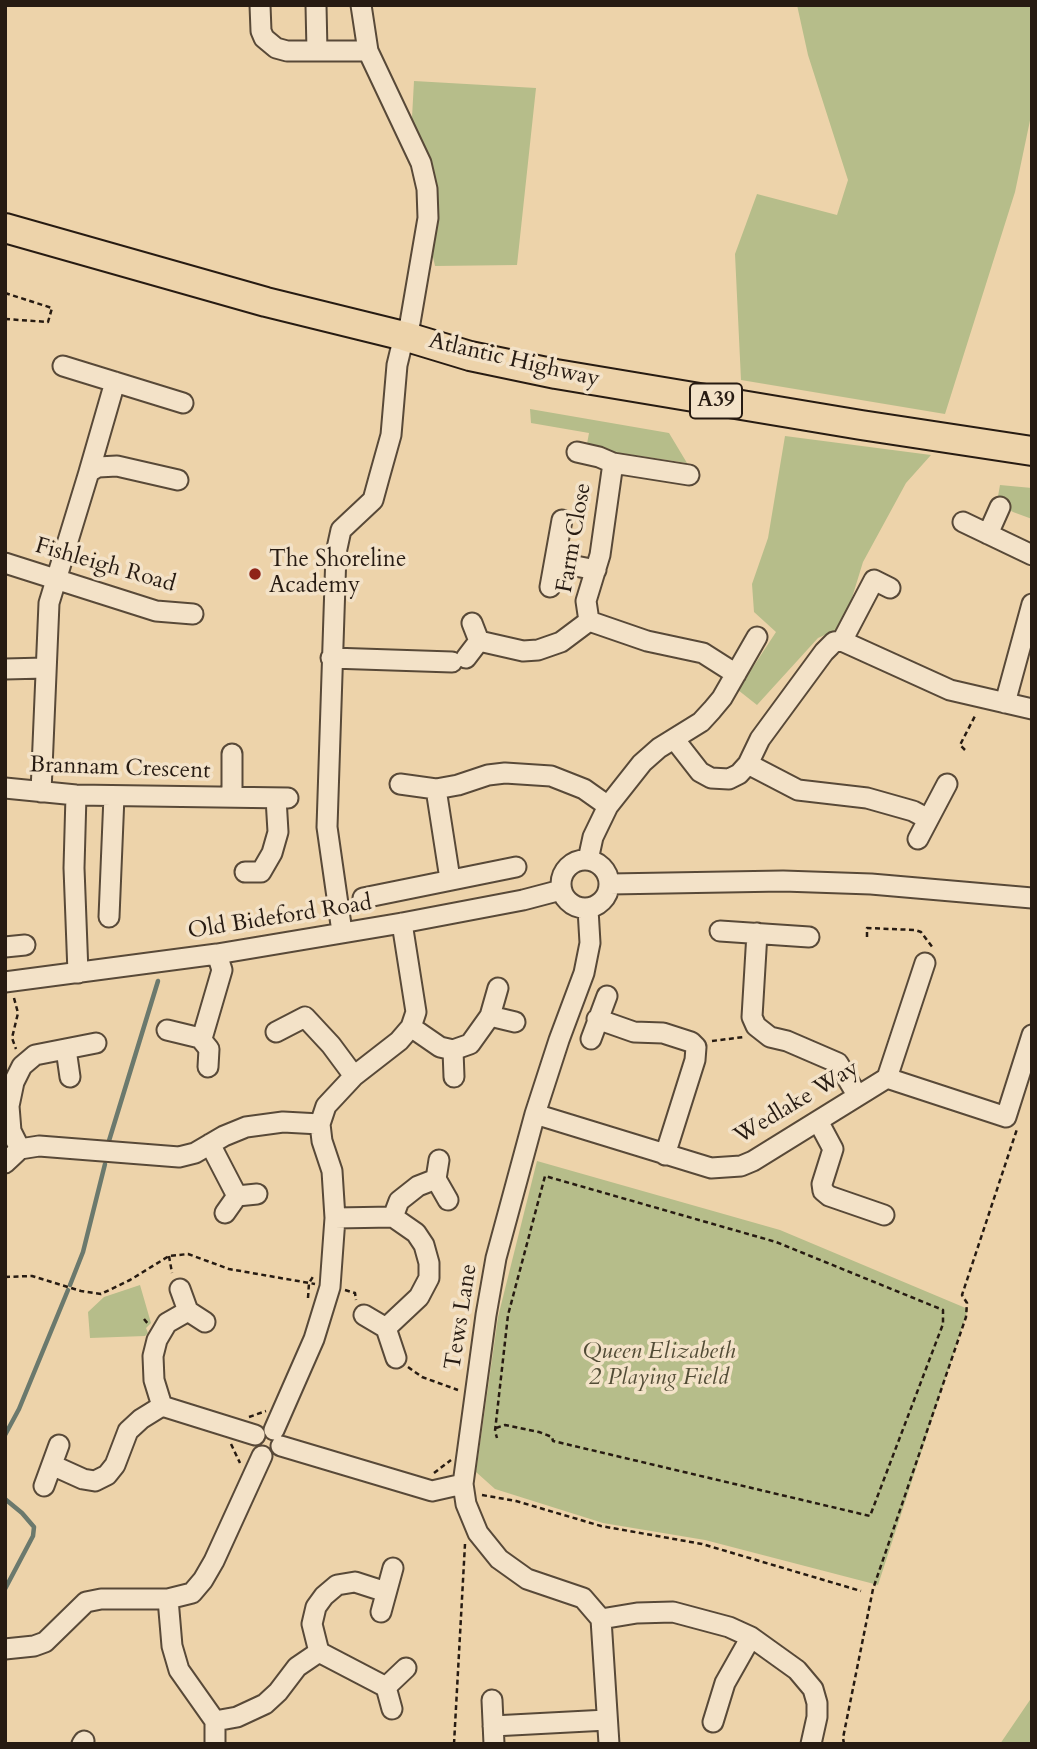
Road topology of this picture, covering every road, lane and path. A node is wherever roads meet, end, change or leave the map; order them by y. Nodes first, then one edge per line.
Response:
1 (260, 5) edge
2 (316, 5) edge
3 (361, 5) edge
4 (317, 51) junction
5 (368, 51) junction
6 (5, 228) edge
7 (5, 293) edge
8 (5, 319) edge
9 (404, 336) junction
10 (63, 366) dead end
11 (115, 382) junction
12 (183, 403) dead end
13 (1032, 451) edge
14 (578, 452) dead end
15 (612, 463) junction
16 (89, 472) junction
17 (689, 475) dead end
18 (178, 480) dead end
19 (1000, 507) dead end
20 (562, 520) dead end
21 (963, 522) dead end
22 (988, 534) junction
23 (1032, 555) edge
24 (555, 562) junction
25 (5, 563) edge
26 (596, 570) junction
27 (56, 578) junction
28 (550, 587) dead end
29 (890, 589) dead end
30 (1032, 604) edge
31 (193, 614) dead end
32 (589, 621) junction
33 (757, 637) dead end
34 (842, 641) junction
35 (331, 663) junction
36 (45, 668) junction
37 (5, 669) edge
38 (420, 670) dead end
39 (736, 674) junction
40 (984, 698) junction
41 (1005, 703) junction
42 (1032, 709) edge
43 (675, 740) junction
44 (965, 750) dead end
45 (232, 754) dead end
46 (748, 764) junction
47 (400, 784) dead end
48 (947, 784) dead end
49 (5, 788) edge
50 (436, 789) junction
51 (41, 792) junction
52 (76, 795) junction
53 (114, 796) junction
54 (232, 797) junction
55 (608, 806) junction
56 (928, 819) junction
57 (918, 839) dead end
58 (588, 860) junction
59 (516, 867) dead end
60 (245, 872) dead end
61 (450, 879) junction
62 (610, 884) junction
63 (561, 890) junction
64 (363, 898) dead end
65 (1032, 898) edge
66 (588, 909) junction
67 (109, 917) dead end
68 (402, 923) junction
69 (720, 931) dead end
70 (342, 932) junction
71 (758, 933) junction
72 (809, 937) dead end
73 (867, 937) dead end
74 (26, 945) dead end
75 (5, 947) edge
76 (217, 954) junction
77 (930, 957) joint
78 (78, 973) junction
79 (6, 982) edge
80 (498, 988) dead end
81 (607, 996) dead end
82 (490, 1016) junction
83 (597, 1019) junction
84 (515, 1022) dead end
85 (411, 1027) junction
86 (167, 1030) dead end
87 (276, 1032) dead end
88 (762, 1032) junction
89 (1032, 1035) edge
90 (200, 1038) junction
91 (591, 1039) dead end
92 (96, 1043) dead end
93 (696, 1047) junction
94 (66, 1049) junction
95 (453, 1050) junction
96 (26, 1062) junction
97 (208, 1067) dead end
98 (354, 1076) junction
99 (70, 1077) dead end
100 (454, 1077) dead end
101 (887, 1078) junction
102 (857, 1095) junction
103 (535, 1114) junction
104 (818, 1121) junction
105 (320, 1124) junction
106 (1018, 1126) dead end
107 (211, 1144) junction
108 (20, 1149) junction
109 (665, 1155) junction
110 (5, 1163) edge
111 (257, 1194) dead end
112 (237, 1196) junction
113 (448, 1200) dead end
114 (225, 1213) dead end
115 (884, 1215) dead end
116 (393, 1217) junction
117 (335, 1218) junction
118 (318, 1271) dead end
119 (5, 1277) edge
120 (310, 1284) junction
121 (180, 1289) dead end
122 (308, 1300) dead end
123 (188, 1311) junction
124 (364, 1315) dead end
125 (205, 1322) dead end
126 (386, 1328) junction
127 (396, 1358) joint
128 (462, 1391) dead end
129 (162, 1406) junction
130 (274, 1408) dead end
131 (232, 1428) junction
132 (496, 1428) junction
133 (270, 1437) junction
134 (497, 1438) dead end
135 (59, 1445) dead end
136 (468, 1446) junction
137 (52, 1465) junction
138 (243, 1470) dead end
139 (44, 1486) dead end
140 (418, 1486) junction
141 (464, 1490) junction
142 (470, 1517) junction
143 (393, 1569) dead end
144 (862, 1591) dead end
145 (386, 1592) junction
146 (168, 1599) junction
147 (381, 1612) dead end
148 (601, 1619) junction
149 (751, 1637) junction
150 (5, 1649) edge
151 (318, 1652) junction
152 (406, 1668) dead end
153 (386, 1687) junction
154 (492, 1700) dead end
155 (392, 1709) dead end
156 (607, 1720) junction
157 (215, 1721) junction
158 (713, 1722) dead end
159 (494, 1735) edge
160 (215, 1744) edge
161 (454, 1744) edge
162 (608, 1744) edge
163 (811, 1744) edge
164 (844, 1744) edge

1 - 4 street
2 - 4 street
3 - 5 street
4 - 5 street
5 - 9 street
6 - 9 highway, Atlantic Highway / A39
7 - 8 path
9 - 13 highway, Atlantic Highway / A39
9 - 35 street
10 - 11 street
11 - 12 street
11 - 16 street
14 - 15 street, Farm Close
15 - 17 street, Farm Close
15 - 26 street, Farm Close
16 - 18 street
16 - 27 street
19 - 22 street
20 - 24 street
21 - 22 street
22 - 23 street
24 - 26 street
24 - 28 street
25 - 27 street, Fishleigh Road
26 - 32 street, Farm Close
27 - 31 street, Fishleigh Road
27 - 36 street
29 - 34 street
30 - 41 street
32 - 35 street, Farm Close
32 - 39 street, Farm Close
33 - 39 street
34 - 40 street
34 - 46 street
35 - 38 street
35 - 70 street
36 - 37 street
36 - 51 street
39 - 43 street
40 - 41 street
40 - 44 path
41 - 42 street
43 - 46 street
43 - 55 street
45 - 54 street, Brannam Crescent
46 - 56 street
47 - 50 street
48 - 56 street
49 - 51 street, Brannam Crescent
50 - 55 street
50 - 61 street
51 - 52 street, Brannam Crescent
52 - 53 street, Brannam Crescent
52 - 78 street
53 - 54 street, Brannam Crescent
53 - 67 street
54 - 60 street, Brannam Crescent
55 - 58 street
56 - 57 street
58 - 62 street
58 - 63 street
59 - 61 street
61 - 64 street
62 - 65 street
62 - 66 street
63 - 66 street
63 - 68 street, Old Bideford Road
66 - 103 street, Tews Lane
68 - 70 street, Old Bideford Road
68 - 85 street
69 - 71 street
70 - 76 street, Old Bideford Road
71 - 72 street
71 - 88 street
73 - 77 path
74 - 75 street
76 - 78 street, Old Bideford Road
76 - 90 street
77 - 101 street, Wedlake Way
78 - 79 street, Old Bideford Road
79 - 96 path
80 - 82 street
81 - 83 street
82 - 84 street
82 - 95 street
83 - 91 street
83 - 93 street
85 - 95 street
85 - 98 street
86 - 90 street
87 - 98 street
88 - 93 path
88 - 102 street
89 - 101 street
90 - 97 street
92 - 94 street
93 - 109 street
94 - 96 street
94 - 99 street
95 - 100 street
96 - 108 street
98 - 105 street
101 - 102 street, Wedlake Way
102 - 104 street, Wedlake Way
103 - 109 street, Wedlake Way
103 - 136 street, Tews Lane
104 - 109 street, Wedlake Way
104 - 115 street
105 - 107 street
105 - 117 street
106 - 164 path
107 - 108 street
107 - 112 street
108 - 110 street
111 - 112 street
112 - 114 street
113 - 116 street
116 - 117 street
116 - 126 street
117 - 133 street
118 - 120 path
119 - 120 path
120 - 122 path
121 - 123 street
123 - 125 street
123 - 129 street
124 - 126 street
126 - 127 street
127 - 128 path
129 - 131 street
129 - 137 street
130 - 131 path
131 - 133 street
131 - 138 path
132 - 132 path
132 - 134 path
133 - 140 street
133 - 146 street
135 - 137 street
136 - 140 path
136 - 141 street, Tews Lane
137 - 139 street
140 - 141 street
141 - 142 street, Tews Lane
141 - 144 path
142 - 148 street, Tews Lane
142 - 161 path
143 - 145 street
145 - 147 street
145 - 151 street
146 - 150 street
146 - 157 street
148 - 149 street
148 - 156 street
149 - 158 street
149 - 163 street
151 - 153 street
151 - 157 street
152 - 153 street
153 - 155 street
154 - 159 street
156 - 159 street
156 - 162 street
157 - 160 street

